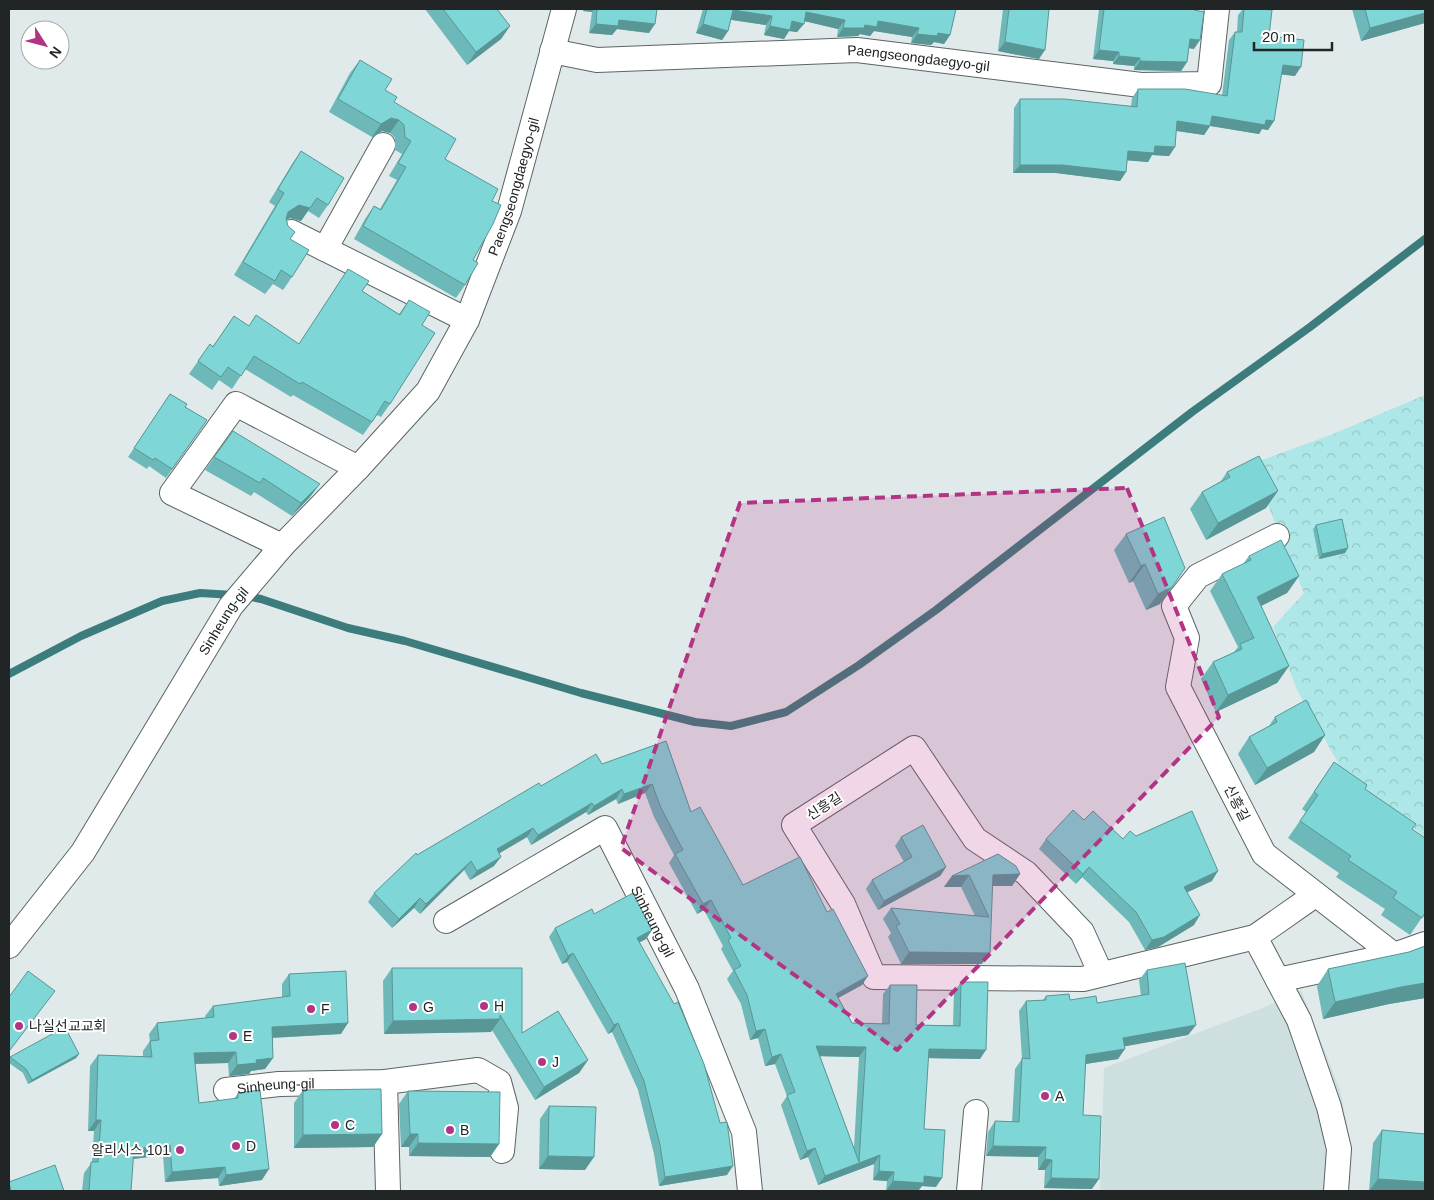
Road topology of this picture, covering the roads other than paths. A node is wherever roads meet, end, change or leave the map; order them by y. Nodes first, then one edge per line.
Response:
1 (564, 9) edge
2 (1216, 9) edge
3 (552, 51) junction
4 (383, 145) dead end
5 (291, 232) edge
6 (325, 249) junction
7 (467, 320) junction
8 (358, 468) junction
9 (1278, 536) dead end
10 (282, 546) junction
11 (1315, 895) junction
12 (446, 921) dead end
13 (1255, 937) junction
14 (1425, 944) edge
15 (9, 946) edge
16 (1394, 955) junction
17 (1101, 974) junction
18 (1278, 980) junction
19 (385, 1082) junction
20 (226, 1090) dead end
21 (976, 1112) dead end
22 (502, 1150) dead end
23 (388, 1191) edge
24 (750, 1191) edge
25 (969, 1191) edge
26 (1336, 1191) edge

1 - 3 street, Paengseongdaegyo-gil
2 - 3 street, Paengseongdaegyo-gil
3 - 7 street, Paengseongdaegyo-gil
4 - 6 street
5 - 6 street
6 - 7 street
7 - 8 street, Sinheung-gil
8 - 10 street, Sinheung-gil
8 - 10 street
9 - 11 street, 신흥길
10 - 15 street, Sinheung-gil
11 - 13 street
11 - 16 street, 신흥길
12 - 24 street, Sinheung-gil
13 - 17 street, 신흥길
13 - 18 street
14 - 16 street
16 - 18 street
17 - 17 street, 신흥길
18 - 26 street
19 - 20 street, Sinheung-gil
19 - 22 street, Sinheung-gil
19 - 23 street
21 - 25 street

